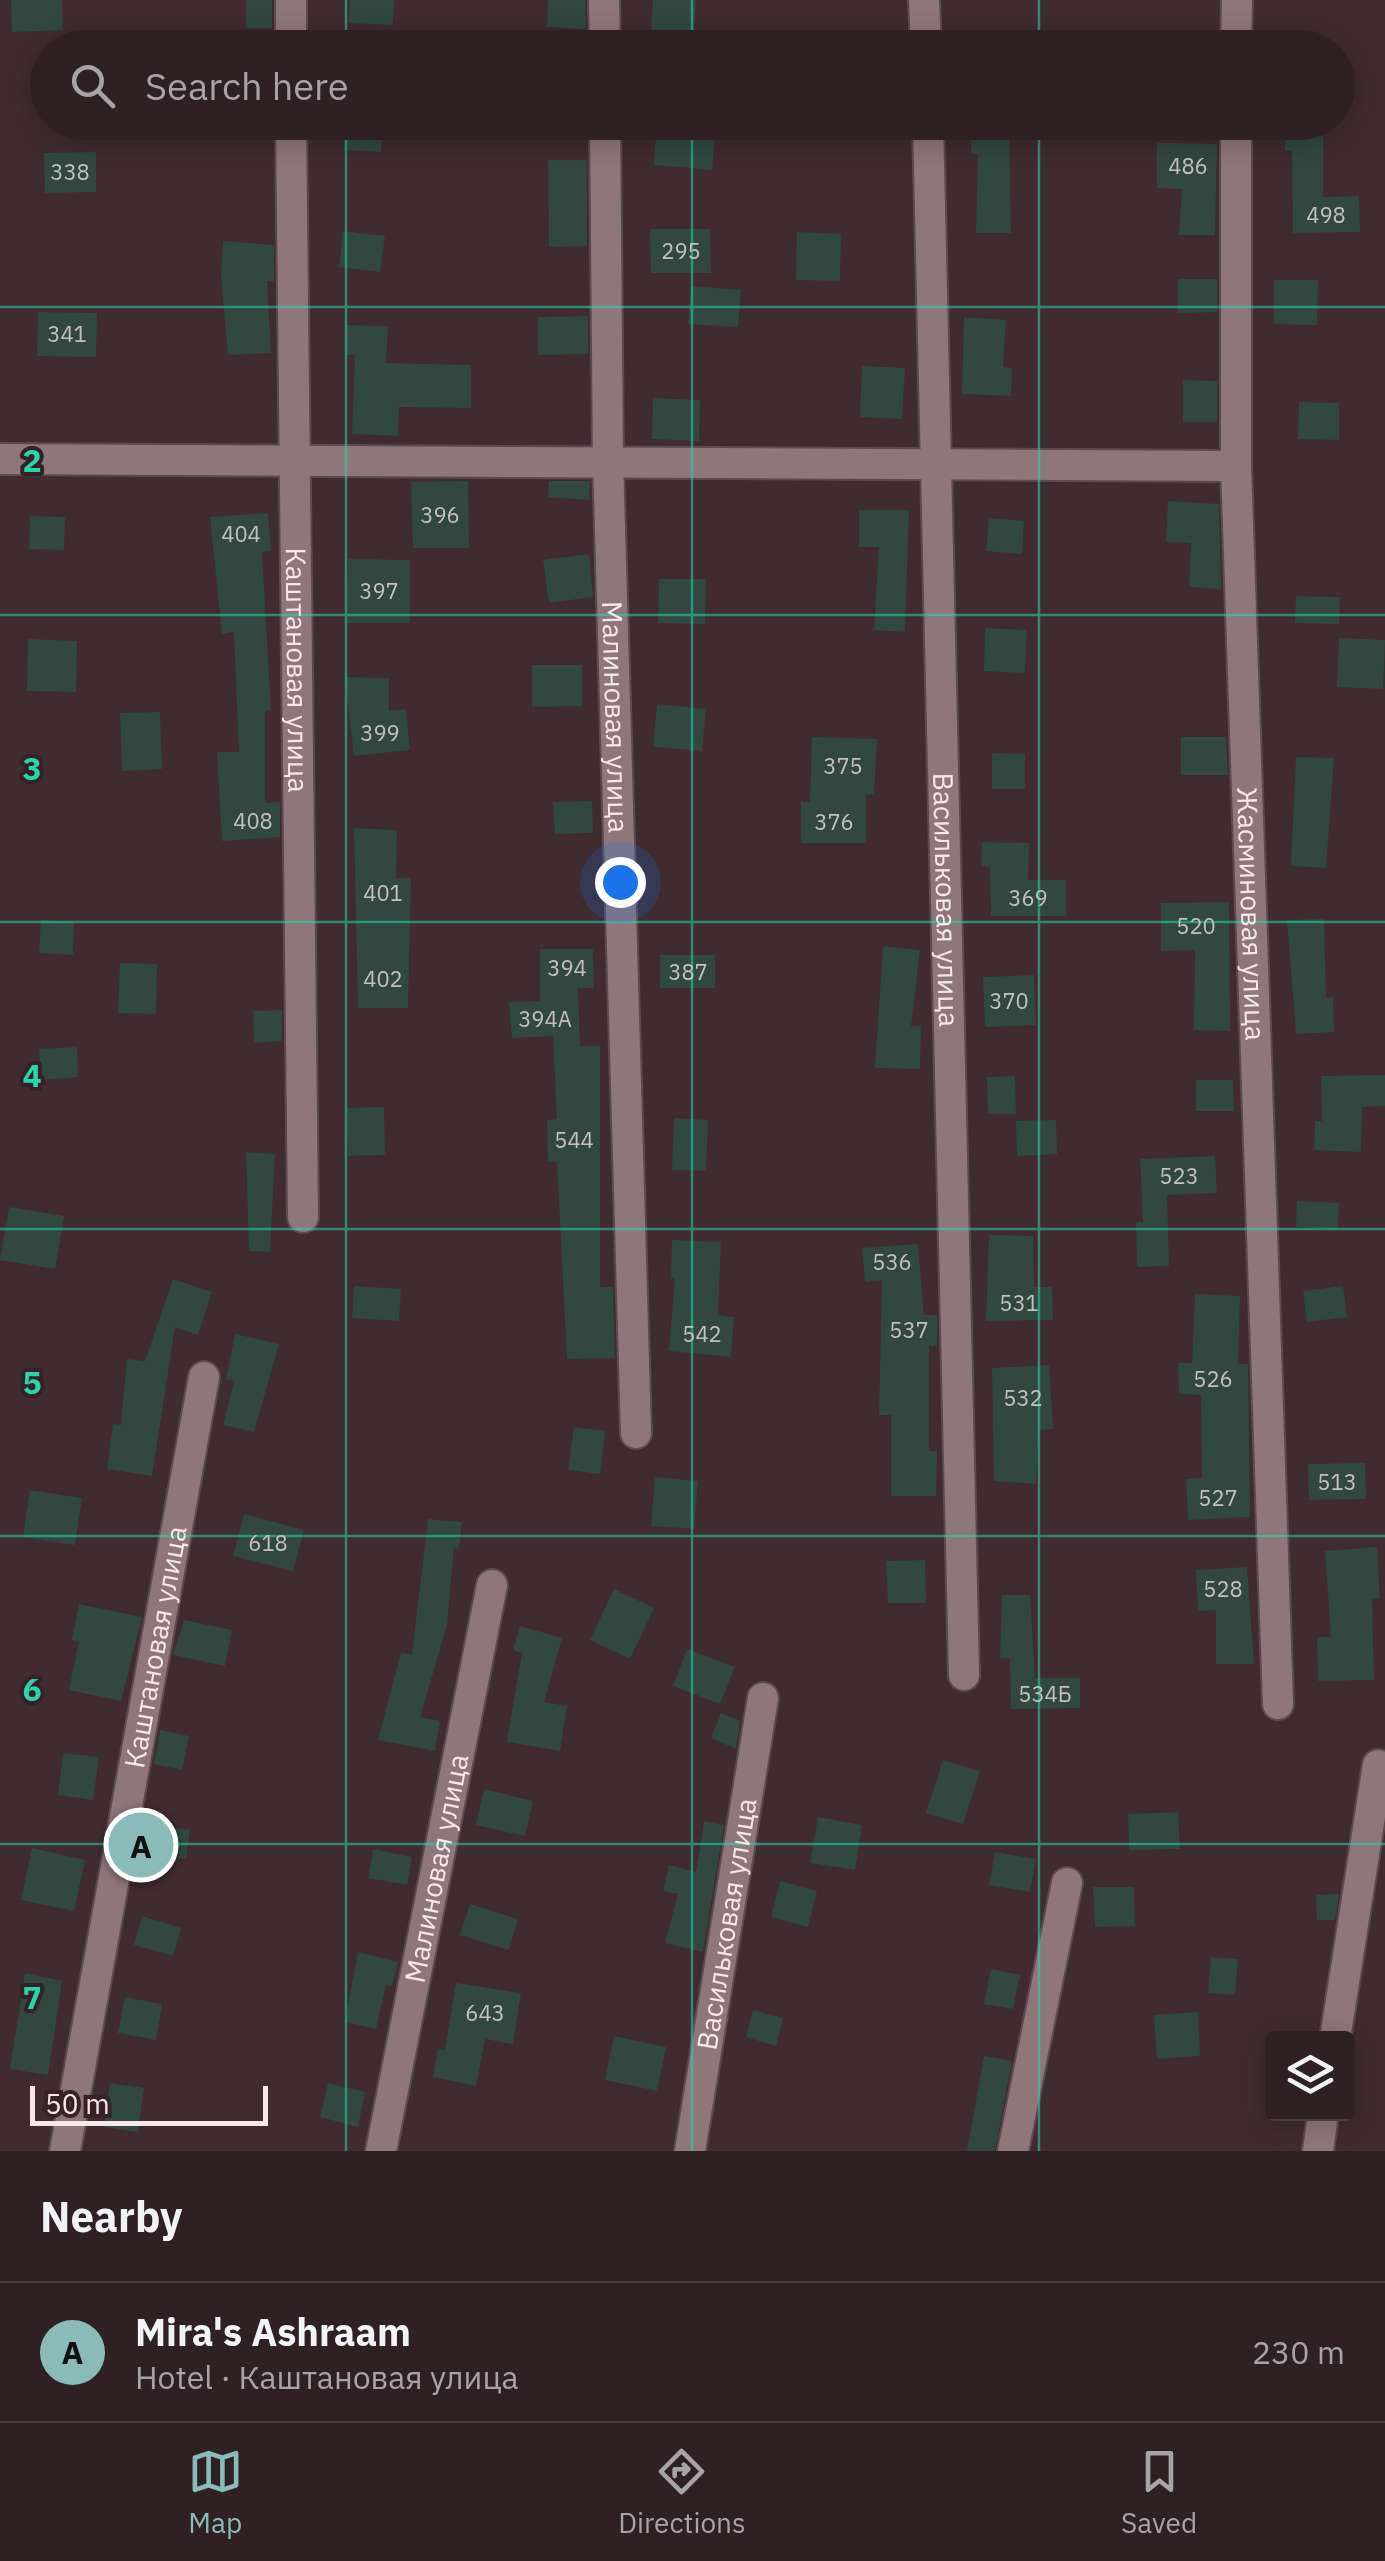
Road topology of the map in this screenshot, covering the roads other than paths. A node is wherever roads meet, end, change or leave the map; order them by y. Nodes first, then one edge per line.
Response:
1 (291, 0) edge
2 (604, 0) edge
3 (924, 0) edge
4 (1236, 0) edge
5 (291, 30) edge
6 (605, 30) edge
7 (925, 30) edge
8 (1236, 30) edge
9 (291, 140) edge
10 (605, 140) edge
11 (929, 140) edge
12 (1236, 140) edge
13 (0, 459) edge
14 (293, 459) junction
15 (608, 460) junction
16 (938, 461) junction
17 (1236, 466) junction
18 (303, 1217) dead end
19 (204, 1377) dead end
20 (636, 1433) dead end
21 (492, 1585) dead end
22 (964, 1676) dead end
23 (763, 1698) dead end
24 (1278, 1704) dead end
25 (1378, 1765) dead end
26 (1066, 1883) dead end
27 (1336, 2031) edge
28 (1323, 2121) edge
29 (64, 2151) edge
30 (381, 2151) edge
31 (690, 2151) edge
32 (1013, 2151) edge
33 (1318, 2151) edge

1 - 5 street
2 - 6 street
3 - 7 street
4 - 8 street
9 - 14 street, Каштановая улица
10 - 15 street, Малиновая улица
11 - 16 street, Васильковая улица
12 - 17 street, Жасминовая улица
13 - 14 street
14 - 15 street
14 - 18 street, Каштановая улица
15 - 16 street
15 - 20 street, Малиновая улица
16 - 17 street
16 - 22 street, Васильковая улица
17 - 24 street, Жасминовая улица
19 - 29 street, Каштановая улица
21 - 30 street, Малиновая улица
23 - 31 street, Васильковая улица
25 - 27 street
26 - 32 street
28 - 33 street

